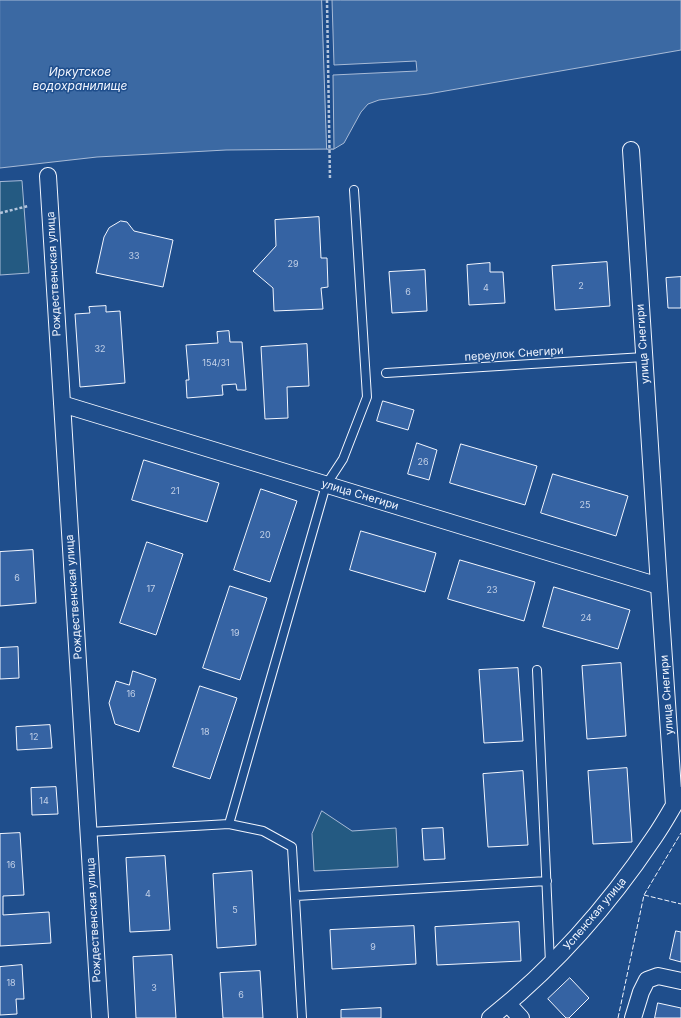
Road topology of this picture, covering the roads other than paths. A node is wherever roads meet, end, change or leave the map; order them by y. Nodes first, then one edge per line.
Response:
1 (631, 150) dead end
2 (48, 176) dead end
3 (354, 190) dead end
4 (644, 357) junction
5 (386, 373) dead end
6 (62, 404) junction
7 (326, 485) junction
8 (659, 586) junction
9 (537, 670) dead end
10 (678, 799) edge
11 (229, 824) junction
12 (89, 832) junction
13 (547, 881) junction
14 (296, 896) junction
15 (550, 966) junction
16 (681, 981) edge
17 (508, 1004) junction
18 (100, 1018) edge
19 (302, 1018) edge
20 (490, 1018) edge
21 (521, 1018) edge
22 (634, 1018) edge

1 - 4 street, улица Снегири
2 - 6 street, Рождественская улица
3 - 7 lane
4 - 5 lane, переулок Снегири
4 - 8 street, улица Снегири
6 - 7 street, улица Снегири
6 - 12 street, Рождественская улица
7 - 8 street, улица Снегири
7 - 11 lane
8 - 10 street, улица Снегири
9 - 13 lane
10 - 15 street, Успенская улица
11 - 12 lane
11 - 14 lane
12 - 18 street, Рождественская улица
13 - 14 lane
13 - 15 lane
14 - 19 lane
15 - 17 street, Успенская улица
16 - 22 street
17 - 20 street, Успенская улица
17 - 21 street

